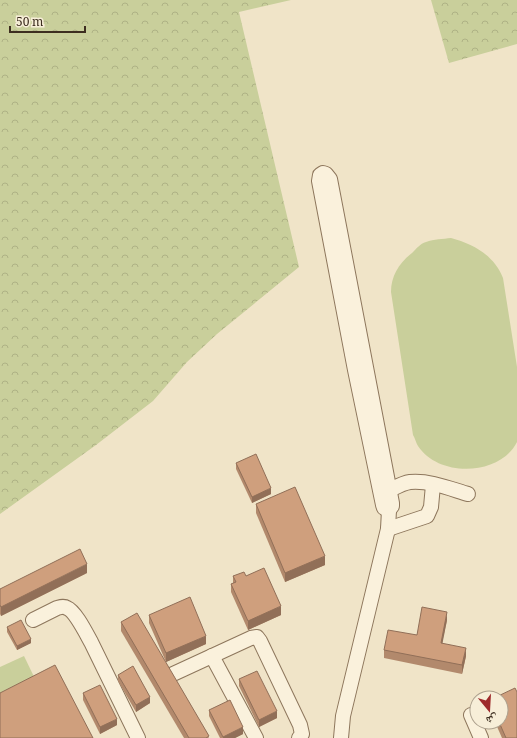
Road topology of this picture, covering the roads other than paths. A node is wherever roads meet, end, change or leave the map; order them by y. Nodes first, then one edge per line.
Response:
1 (361, 369) junction
2 (433, 485) junction
3 (390, 490) junction
4 (468, 494) dead end
5 (389, 510) junction
6 (388, 529) junction
7 (33, 620) dead end
8 (212, 656) junction
9 (173, 674) edge
10 (138, 738) edge
11 (256, 738) edge
12 (300, 738) edge
13 (341, 738) edge

1 - 1 lane
1 - 3 lane
1 - 5 lane
2 - 3 lane
2 - 4 lane
2 - 6 lane
3 - 5 lane
5 - 6 lane
6 - 13 lane
7 - 10 lane
8 - 9 lane
8 - 11 lane
8 - 12 lane

